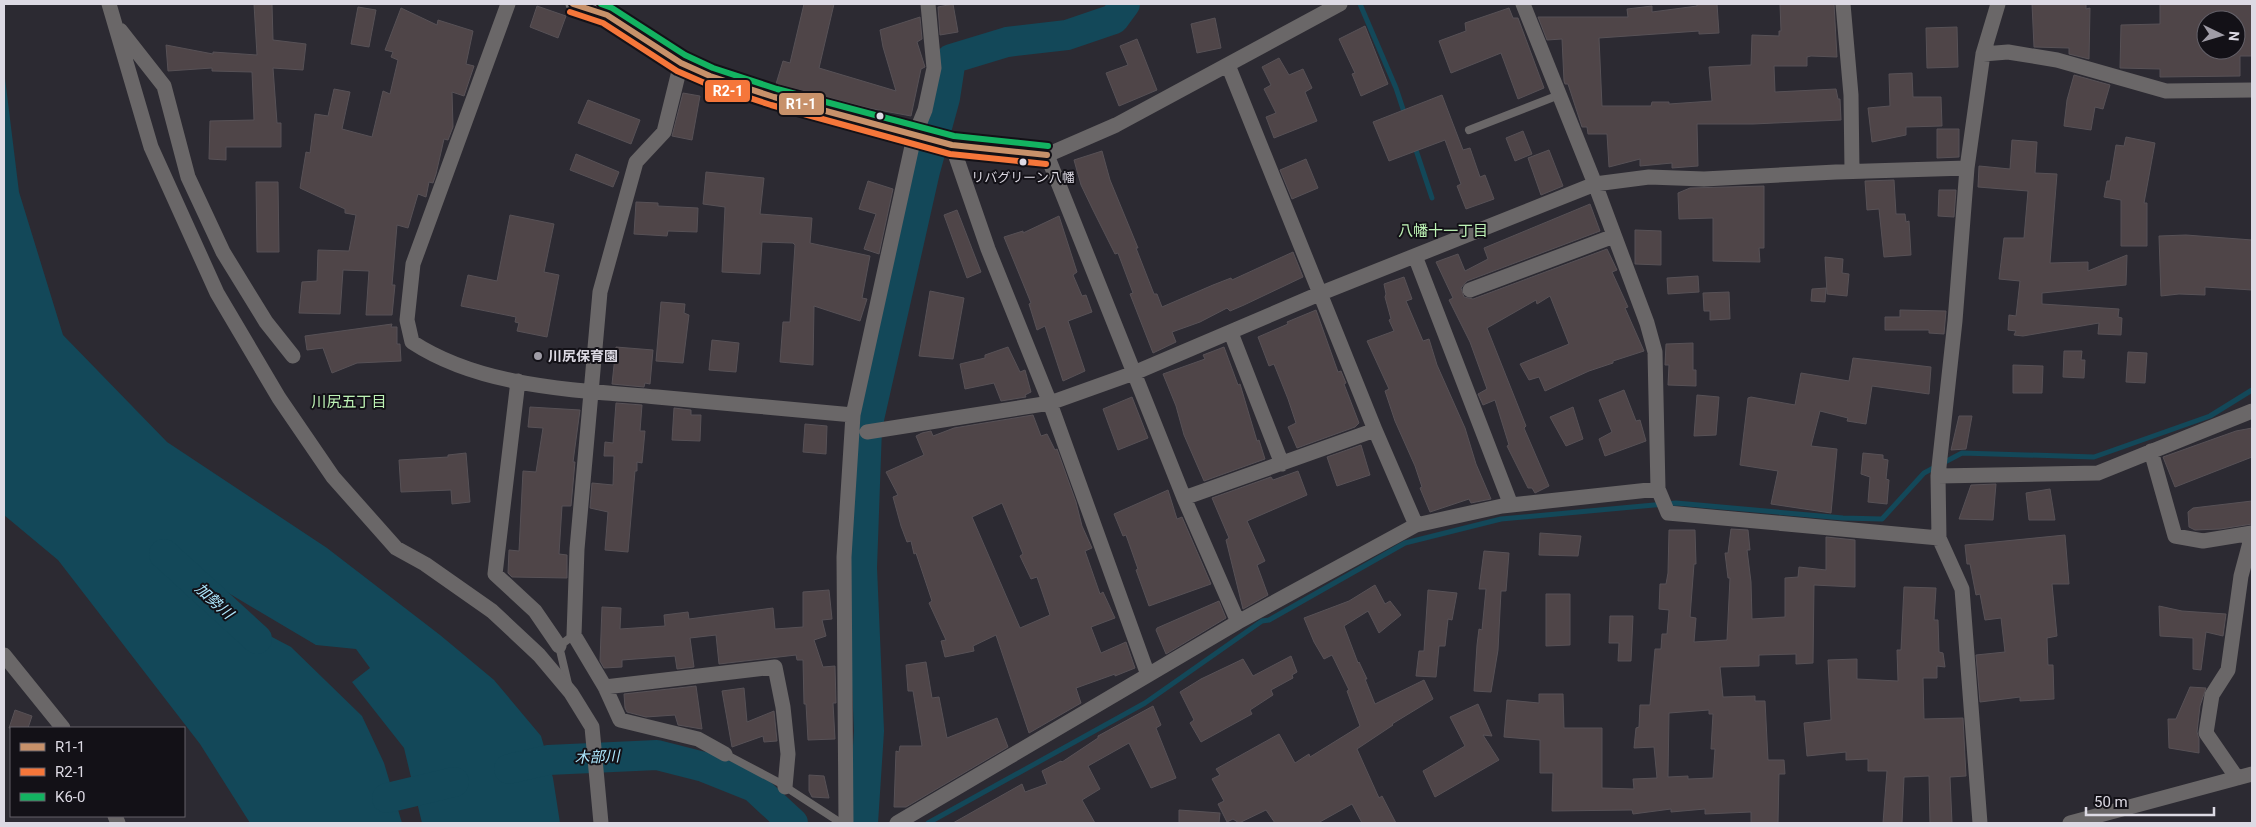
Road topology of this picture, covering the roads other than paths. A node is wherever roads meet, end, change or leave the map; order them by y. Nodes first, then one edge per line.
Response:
1 (109, 4) edge
2 (508, 4) edge
3 (573, 4) edge
4 (928, 4) edge
5 (1340, 4) edge
6 (1523, 4) edge
7 (1843, 4) edge
8 (1998, 4) edge
9 (114, 23) junction
10 (1983, 54) junction
11 (681, 63) junction
12 (1228, 65) junction
13 (2252, 90) edge
14 (1559, 95) junction
15 (1470, 130) dead end
16 (921, 138) junction
17 (952, 145) junction
18 (1047, 155) junction
19 (1967, 168) junction
20 (1852, 171) junction
21 (1595, 184) junction
22 (1614, 236) junction
23 (1415, 256) junction
24 (1470, 290) dead end
25 (1319, 294) junction
26 (1231, 333) junction
27 (293, 356) dead end
28 (1134, 373) junction
29 (518, 381) junction
30 (592, 391) junction
31 (1050, 403) junction
32 (2252, 412) edge
33 (853, 415) junction
34 (1375, 430) junction
35 (867, 432) dead end
36 (2151, 451) junction
37 (1282, 464) junction
38 (1938, 476) junction
39 (1658, 489) junction
40 (1184, 498) junction
41 (1511, 505) junction
42 (1416, 525) junction
43 (2252, 534) edge
44 (1939, 538) junction
45 (1238, 622) junction
46 (574, 634) junction
47 (559, 646) junction
48 (4, 655) edge
49 (1148, 675) junction
50 (605, 687) junction
51 (569, 691) junction
52 (62, 727) edge
53 (725, 754) joint
54 (2252, 774) edge
55 (2237, 778) junction
56 (785, 787) junction
57 (2079, 822) edge
58 (601, 823) edge
59 (841, 823) edge
60 (846, 823) edge
61 (897, 823) edge
62 (1980, 823) edge

1 - 9 street
2 - 29 street
3 - 11 street
4 - 16 street
5 - 12 street
6 - 14 street
7 - 20 street
8 - 10 street
9 - 27 street
9 - 51 street
10 - 13 street
10 - 19 street
11 - 16 street
11 - 30 street
12 - 18 street
12 - 25 street
14 - 15 lane
14 - 21 street
16 - 17 street
16 - 33 street
17 - 18 street
17 - 31 street
18 - 28 street
19 - 20 street
19 - 38 street
20 - 21 street
21 - 22 street
21 - 23 street
22 - 24 street
22 - 39 street
23 - 25 street
23 - 41 street
25 - 26 street
25 - 34 street
26 - 28 street
26 - 37 street
28 - 31 street
28 - 40 street
29 - 30 street
29 - 47 street
30 - 33 street
30 - 46 street
31 - 35 street
31 - 49 street
32 - 36 street
33 - 60 street
34 - 37 street
34 - 42 street
36 - 38 street
36 - 43 street
37 - 40 street
38 - 44 street
39 - 41 street
39 - 44 street
40 - 45 street
41 - 42 street
42 - 45 street
43 - 55 street
44 - 62 street
45 - 49 street
46 - 47 lane
46 - 50 street
47 - 51 lane
48 - 52 street
49 - 61 street
50 - 53 street
50 - 56 street
51 - 58 street
53 - 56 lane
54 - 55 street
55 - 57 street
56 - 59 lane

